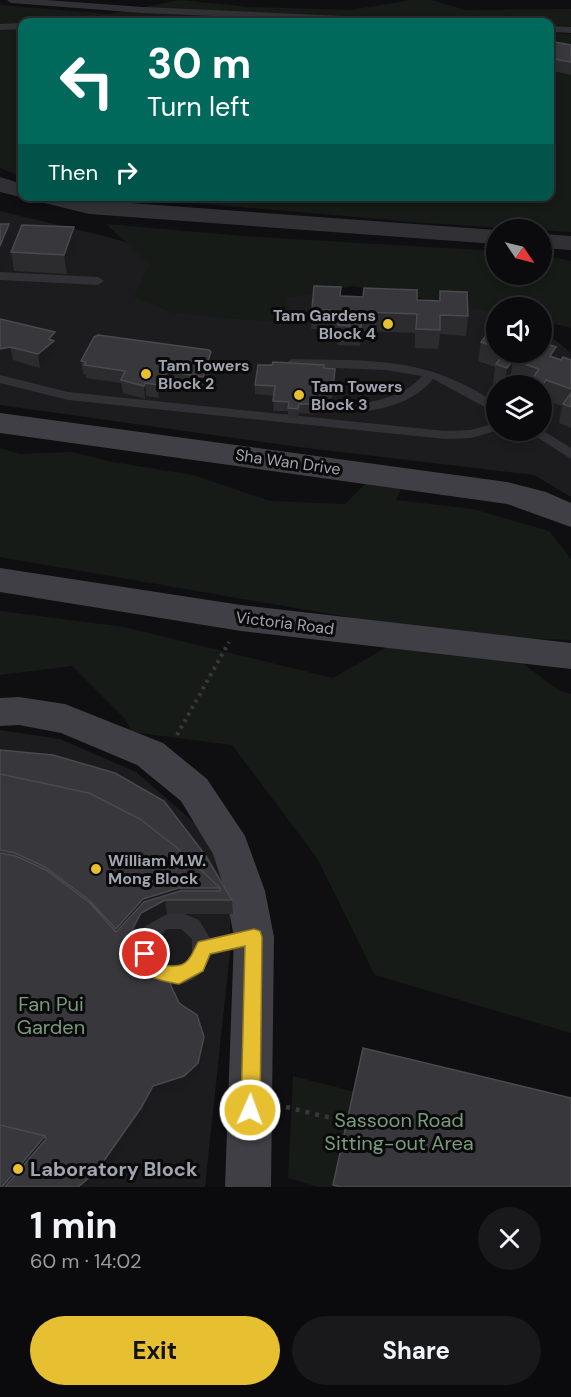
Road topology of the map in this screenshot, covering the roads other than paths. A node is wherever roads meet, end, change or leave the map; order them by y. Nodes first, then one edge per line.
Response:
1 (11, 0) edge
2 (321, 18) edge
3 (18, 26) edge
4 (0, 27) edge
5 (554, 29) edge
6 (571, 30) edge
7 (0, 184) edge
8 (18, 191) edge
9 (62, 201) edge
10 (486, 236) edge
11 (552, 242) edge
12 (571, 243) edge
13 (0, 276) edge
14 (98, 282) dead end
15 (292, 363) edge
16 (430, 375) junction
17 (0, 379) edge
18 (486, 403) edge
19 (363, 408) dead end
20 (0, 423) edge
21 (486, 430) edge
22 (550, 441) edge
23 (571, 454) edge
24 (571, 516) edge
25 (0, 580) edge
26 (571, 656) edge
27 (0, 711) edge
28 (254, 937) junction
29 (204, 948) dead end
30 (248, 1187) edge

1 - 2 lane
3 - 4 lane
5 - 6 lane
7 - 8 street
9 - 10 street
11 - 12 street
13 - 14 lane
15 - 16 lane
16 - 18 lane
16 - 19 lane
17 - 21 lane
20 - 24 street, Sha Wan Drive
22 - 23 lane
25 - 26 street, Victoria Road
27 - 28 street
28 - 29 lane
28 - 30 street

